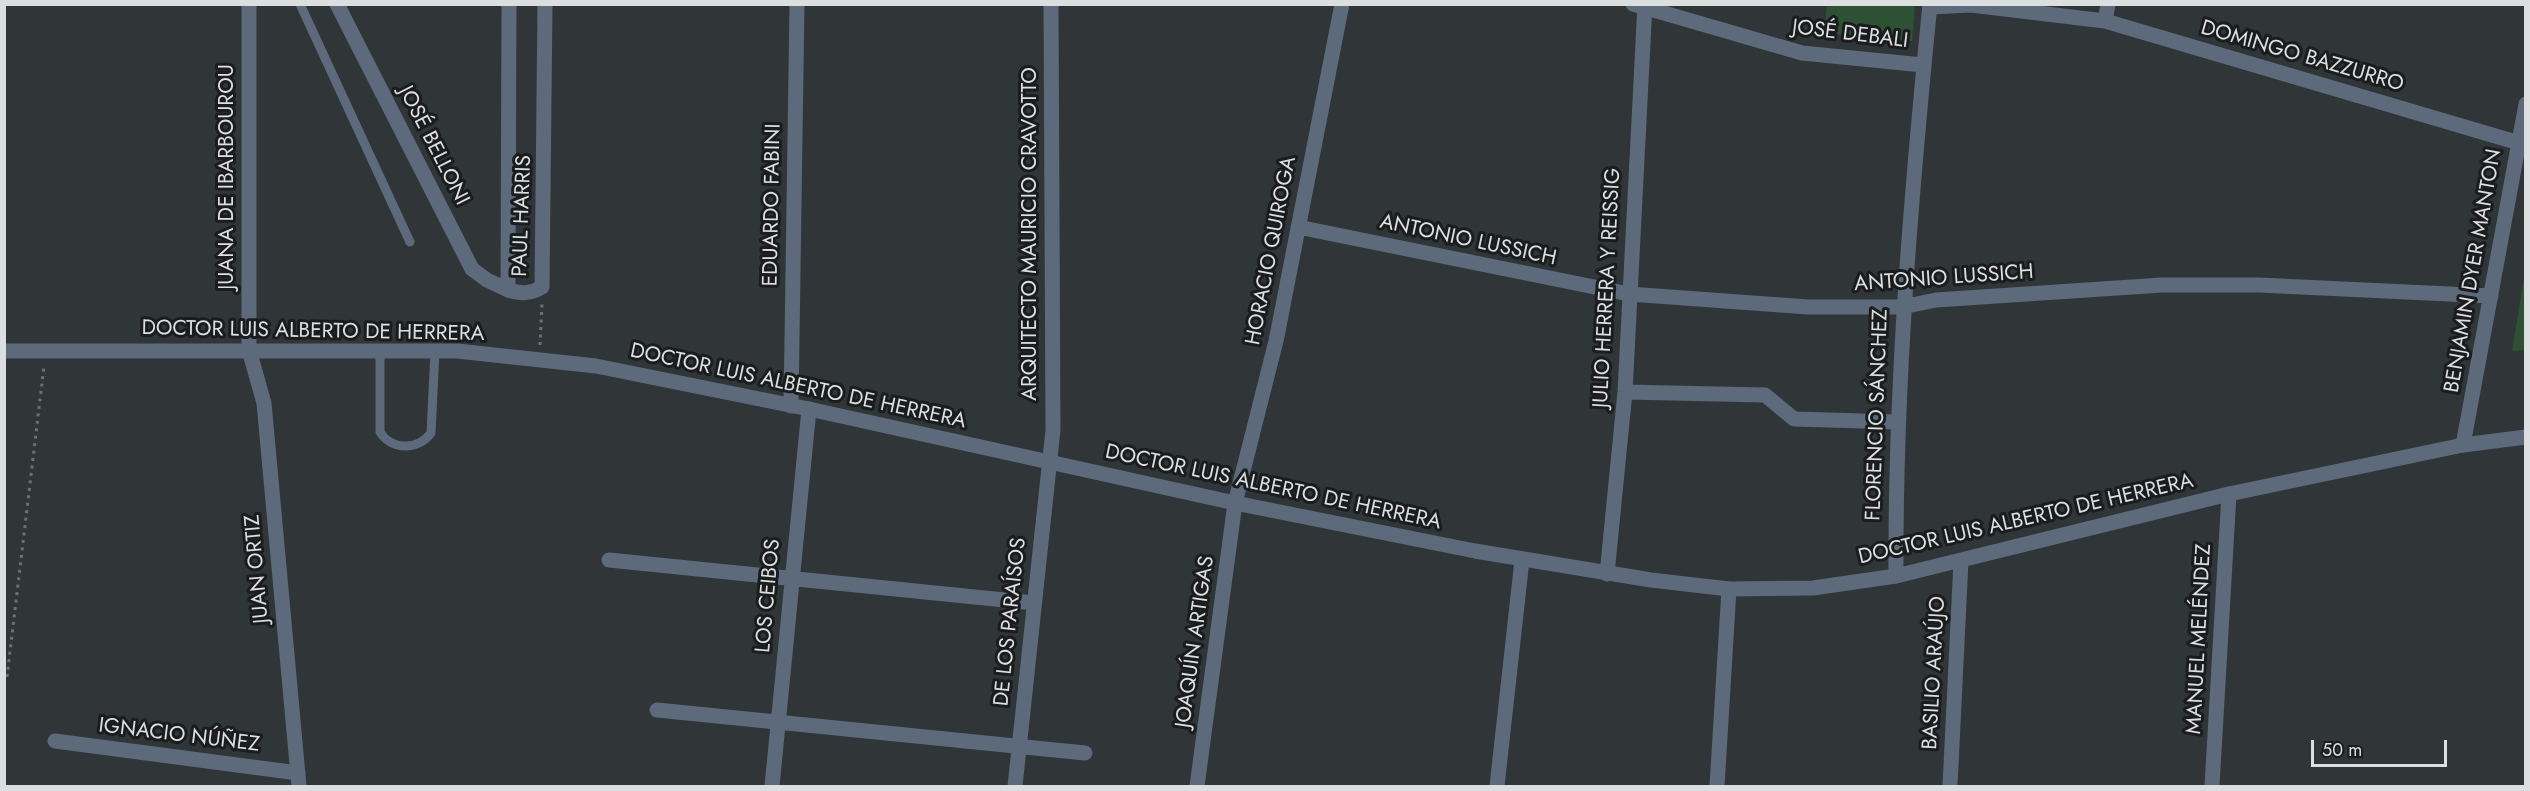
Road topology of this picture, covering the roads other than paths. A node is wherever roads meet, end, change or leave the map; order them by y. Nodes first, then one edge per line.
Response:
1 (249, 4) edge
2 (300, 4) edge
3 (337, 4) edge
4 (509, 4) edge
5 (545, 4) edge
6 (797, 4) edge
7 (1051, 4) edge
8 (1342, 4) edge
9 (2108, 4) edge
10 (1641, 5) edge
11 (1930, 6) edge
12 (2105, 21) junction
13 (1923, 65) junction
14 (2526, 104) edge
15 (2522, 144) edge
16 (1298, 227) junction
17 (410, 242) dead end
18 (508, 290) junction
19 (1629, 294) junction
20 (2491, 296) junction
21 (1902, 307) junction
22 (249, 350) junction
23 (4, 351) edge
24 (380, 351) junction
25 (435, 351) junction
26 (1625, 392) junction
27 (791, 406) junction
28 (808, 410) junction
29 (1898, 422) junction
30 (2526, 437) edge
31 (2463, 445) junction
32 (1050, 462) junction
33 (2229, 494) junction
34 (1235, 503) junction
35 (609, 560) dead end
36 (1522, 560) junction
37 (1961, 561) junction
38 (1607, 574) junction
39 (1896, 576) junction
40 (792, 580) junction
41 (1730, 589) junction
42 (1034, 603) junction
43 (657, 710) dead end
44 (778, 722) junction
45 (55, 741) dead end
46 (1019, 746) junction
47 (1085, 753) dead end
48 (299, 780) edge
49 (772, 786) edge
50 (1015, 786) edge
51 (1197, 786) edge
52 (1497, 786) edge
53 (1717, 786) edge
54 (1950, 786) edge
55 (2212, 786) edge

1 - 22 street, JUANA DE IBARBOUROU
2 - 17 lane
3 - 18 street, JOSÉ BELLONI
4 - 18 street, PAUL HARRIS
5 - 18 street, PAUL HARRIS
6 - 27 street, EDUARDO FABINI
7 - 32 street, ARQUITECTO MAURICIO CRAVOTTO
8 - 16 street, HORACIO QUIROGA
9 - 12 street
10 - 13 street, JOSÉ DEBALI
10 - 19 street, JULIO HERRERA Y REISSIG
11 - 12 street, DOMINGO BAZZURRO
11 - 13 street, FLORENCIO SÁNCHEZ
12 - 15 street, DOMINGO BAZZURRO
13 - 21 street, FLORENCIO SÁNCHEZ
14 - 15 street, BENJAMIN DYER MANTON
15 - 20 street, BENJAMIN DYER MANTON
16 - 19 street, ANTONIO LUSSICH
16 - 34 street, HORACIO QUIROGA
19 - 21 street, ANTONIO LUSSICH
19 - 26 street, JULIO HERRERA Y REISSIG
20 - 21 street, ANTONIO LUSSICH
20 - 31 street, BENJAMIN DYER MANTON
21 - 29 street, FLORENCIO SÁNCHEZ
22 - 23 street, DOCTOR LUIS ALBERTO DE HERRERA
22 - 24 street, DOCTOR LUIS ALBERTO DE HERRERA
22 - 48 street, JUAN ORTIZ
24 - 25 street, DOCTOR LUIS ALBERTO DE HERRERA
24 - 25 lane
25 - 27 street, DOCTOR LUIS ALBERTO DE HERRERA
26 - 29 street
26 - 38 street, JULIO HERRERA Y REISSIG
27 - 28 street, DOCTOR LUIS ALBERTO DE HERRERA
28 - 32 street, DOCTOR LUIS ALBERTO DE HERRERA
28 - 40 street, LOS CEIBOS
29 - 39 street, FLORENCIO SÁNCHEZ
30 - 31 street, DOCTOR LUIS ALBERTO DE HERRERA
31 - 33 street, DOCTOR LUIS ALBERTO DE HERRERA
32 - 34 street, DOCTOR LUIS ALBERTO DE HERRERA
32 - 42 street, DE LOS PARAÍSOS
33 - 37 street, DOCTOR LUIS ALBERTO DE HERRERA
33 - 55 street, MANUEL MELÉNDEZ
34 - 36 street, DOCTOR LUIS ALBERTO DE HERRERA
34 - 51 street, JOAQUÍN ARTIGAS
35 - 40 street
36 - 38 street, DOCTOR LUIS ALBERTO DE HERRERA
36 - 52 street
37 - 39 street, DOCTOR LUIS ALBERTO DE HERRERA
37 - 54 street, BASILIO ARAÚJO
38 - 41 street, DOCTOR LUIS ALBERTO DE HERRERA
39 - 41 street, DOCTOR LUIS ALBERTO DE HERRERA
40 - 42 street
40 - 44 street, LOS CEIBOS
41 - 53 street
42 - 46 street, DE LOS PARAÍSOS
43 - 44 street
44 - 46 street
44 - 49 street, LOS CEIBOS
45 - 48 street, IGNACIO NÚÑEZ
46 - 47 street
46 - 50 street, DE LOS PARAÍSOS

